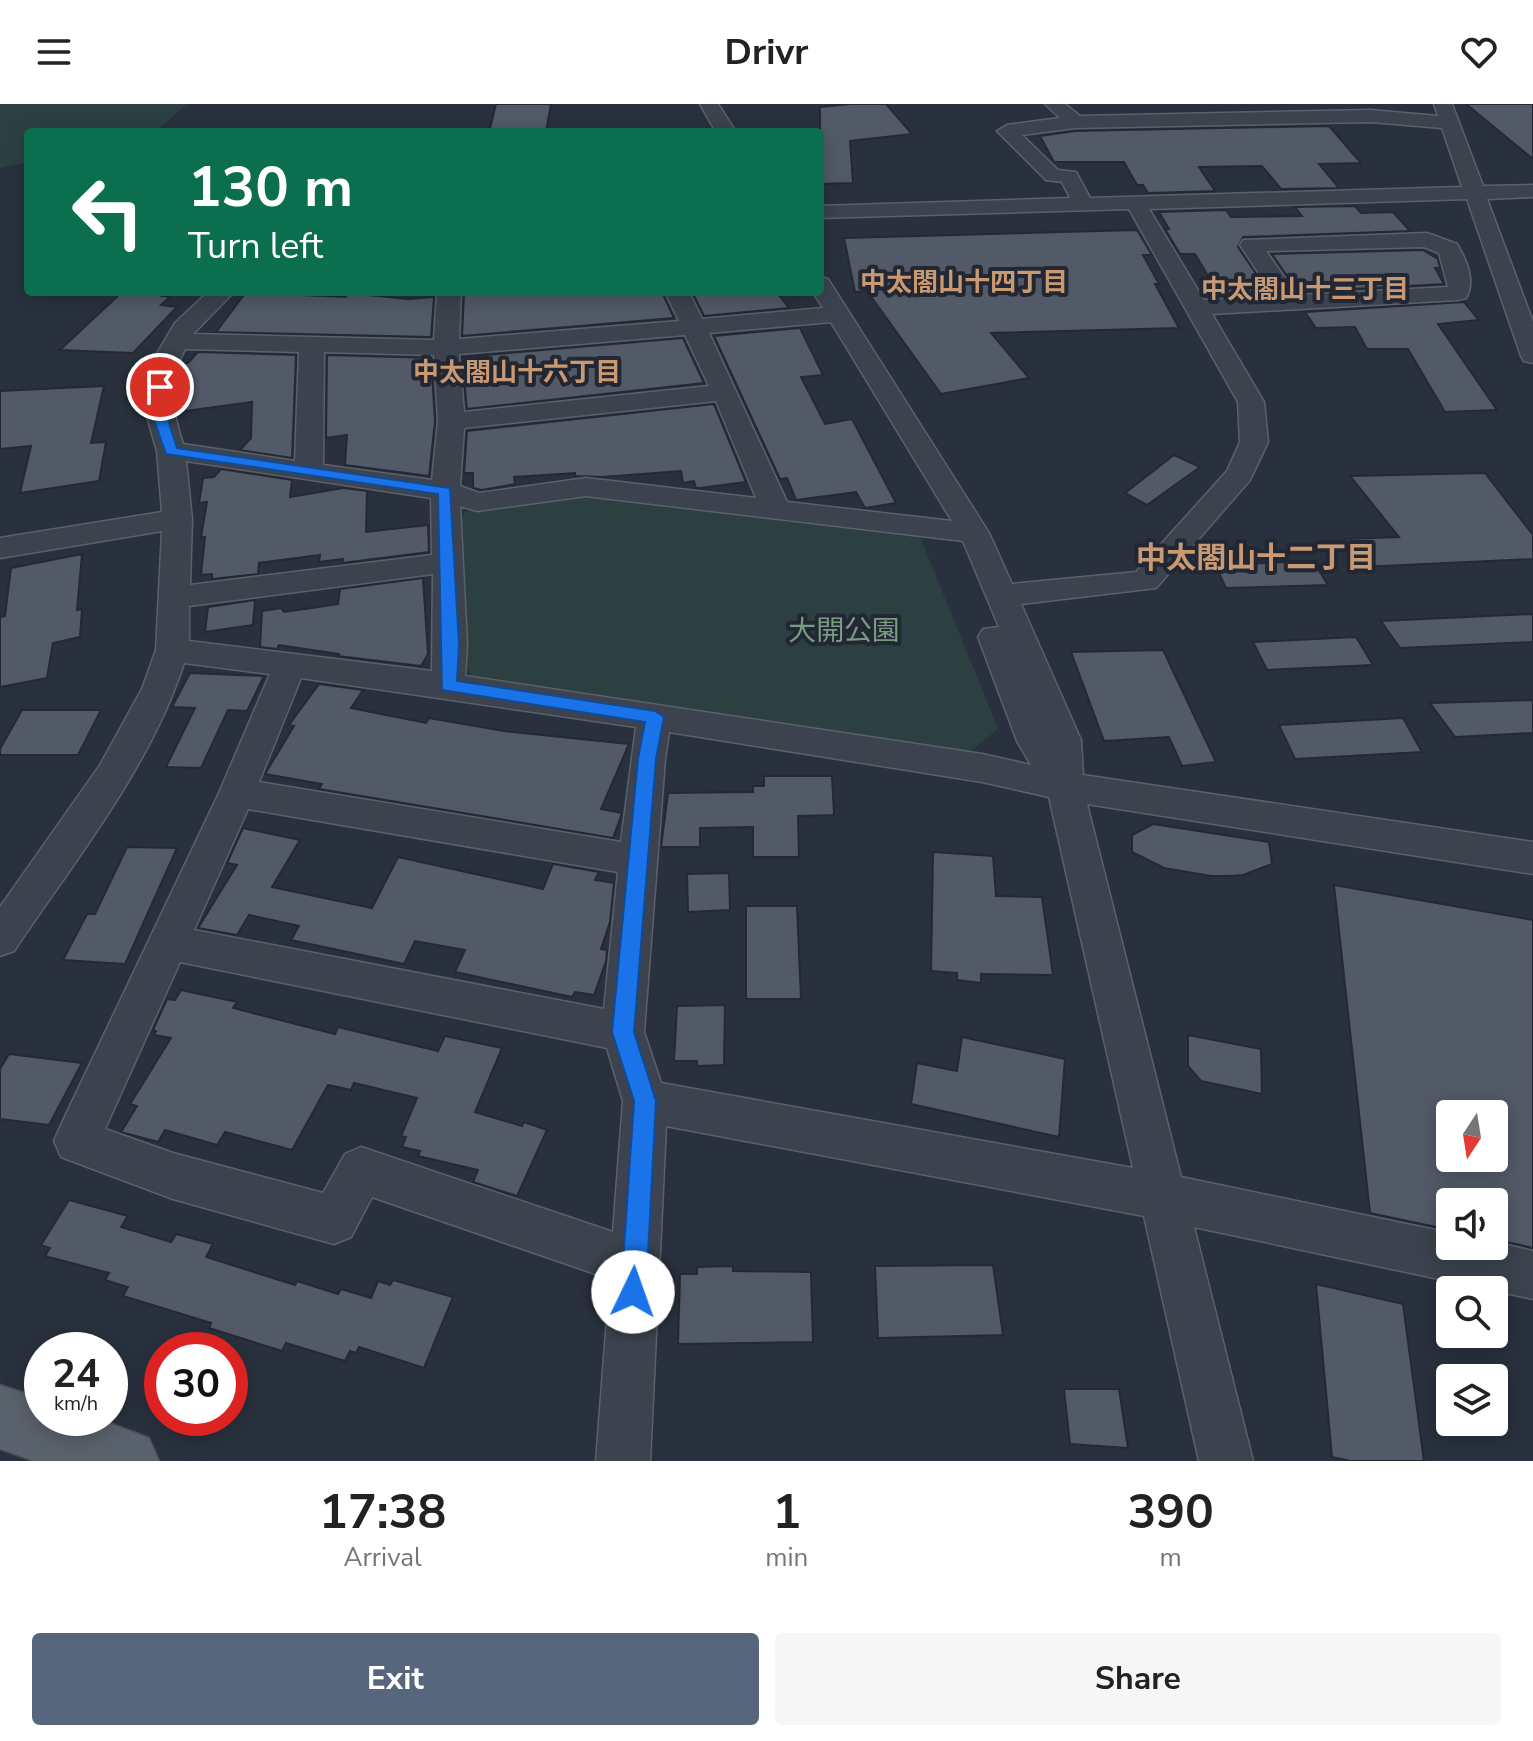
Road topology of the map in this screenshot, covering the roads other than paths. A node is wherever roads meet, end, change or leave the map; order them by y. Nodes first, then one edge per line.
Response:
1 (691, 104) edge
2 (709, 104) edge
3 (1054, 104) edge
4 (1446, 114) edge
5 (1075, 122) junction
6 (706, 128) edge
7 (724, 128) edge
8 (1533, 191) edge
9 (1475, 193) junction
10 (1135, 202) junction
11 (1083, 204) junction
12 (824, 212) edge
13 (218, 296) edge
14 (449, 296) edge
15 (679, 296) edge
16 (806, 296) edge
17 (823, 296) edge
18 (1291, 304) junction
19 (1195, 308) junction
20 (827, 315) junction
21 (695, 327) junction
22 (176, 341) junction
23 (312, 346) junction
24 (446, 348) junction
25 (1533, 356) edge
26 (725, 392) junction
27 (451, 421) junction
28 (171, 451) junction
29 (309, 471) junction
30 (445, 491) junction
31 (775, 508) junction
32 (177, 519) junction
33 (941, 529) junction
34 (974, 533) junction
35 (0, 548) edge
36 (445, 563) junction
37 (1001, 596) junction
38 (174, 597) junction
39 (172, 650) junction
40 (291, 663) junction
41 (448, 685) junction
42 (655, 717) junction
43 (1065, 786) junction
44 (237, 793) junction
45 (1533, 858) edge
46 (638, 860) junction
47 (0, 939) edge
48 (168, 942) junction
49 (623, 1032) junction
50 (645, 1101) junction
51 (1165, 1197) junction
52 (635, 1264) junction
53 (1533, 1275) edge
54 (0, 1417) edge
55 (126, 1461) edge
56 (623, 1461) edge
57 (1226, 1461) edge

1 - 6 street
2 - 7 street
3 - 5 street
4 - 5 street
4 - 9 street
5 - 11 street
8 - 9 street
9 - 10 street
9 - 25 street
10 - 11 street
10 - 19 street
11 - 12 street
13 - 22 street
14 - 24 street
15 - 21 street
16 - 20 street
17 - 20 street
18 - 18 street
18 - 19 street
19 - 37 street
20 - 21 street
20 - 33 street
20 - 34 street
21 - 24 street
21 - 26 street
22 - 23 street
22 - 28 street
23 - 24 street
23 - 29 street
24 - 27 street
26 - 27 street
26 - 31 street
27 - 30 street
28 - 29 street
28 - 32 street
29 - 30 street
30 - 31 street
30 - 36 street
31 - 33 street
32 - 35 street
32 - 38 street
33 - 34 street
33 - 43 street
34 - 37 street
36 - 38 street
36 - 41 street
37 - 43 street
38 - 39 street
39 - 40 street
39 - 47 street
40 - 41 street
40 - 44 street
41 - 42 street
42 - 43 street
42 - 46 street
43 - 45 street
43 - 51 street
44 - 46 street
44 - 48 street
46 - 49 street
48 - 49 street
48 - 52 street
49 - 50 street
50 - 51 street
50 - 52 street
51 - 53 street
51 - 57 street
52 - 56 street
54 - 55 main road

